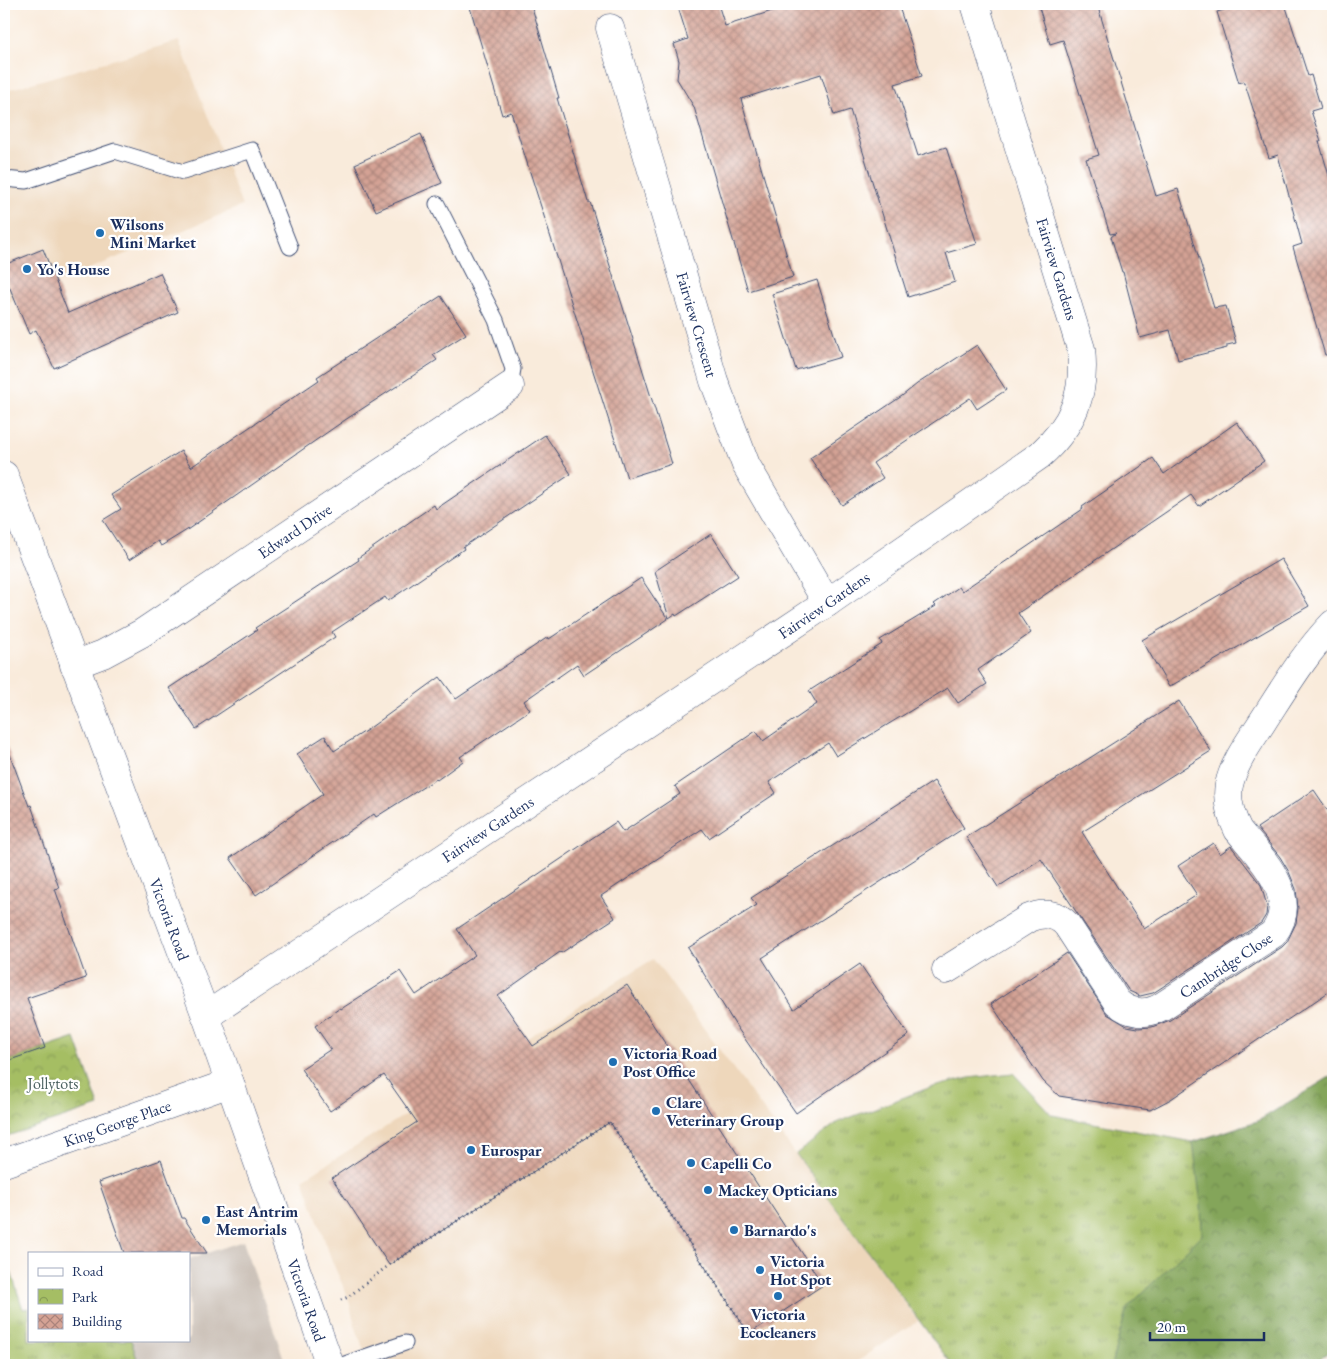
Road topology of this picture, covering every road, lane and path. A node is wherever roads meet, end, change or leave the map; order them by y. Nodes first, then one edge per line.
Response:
1 (975, 4) edge
2 (610, 28) dead end
3 (4, 179) edge
4 (437, 204) dead end
5 (290, 247) dead end
6 (510, 386) joint
7 (4, 475) edge
8 (827, 603) junction
9 (1333, 624) edge
10 (74, 665) junction
11 (946, 970) dead end
12 (206, 1016) junction
13 (230, 1083) junction
14 (4, 1163) edge
15 (311, 1312) junction
16 (749, 1334) dead end
17 (405, 1343) dead end
18 (330, 1365) edge
19 (342, 1365) edge

1 - 8 street, Fairview Gardens
2 - 8 street, Fairview Crescent
3 - 5 lane
4 - 6 lane
6 - 10 street, Edward Drive
7 - 10 street, Victoria Road
8 - 12 street, Fairview Gardens
9 - 11 street, Cambridge Close
10 - 12 street, Victoria Road
12 - 13 street, Victoria Road
13 - 14 street, King George Place
13 - 15 street, Victoria Road
15 - 16 path
15 - 18 street, Victoria Road
17 - 19 lane

